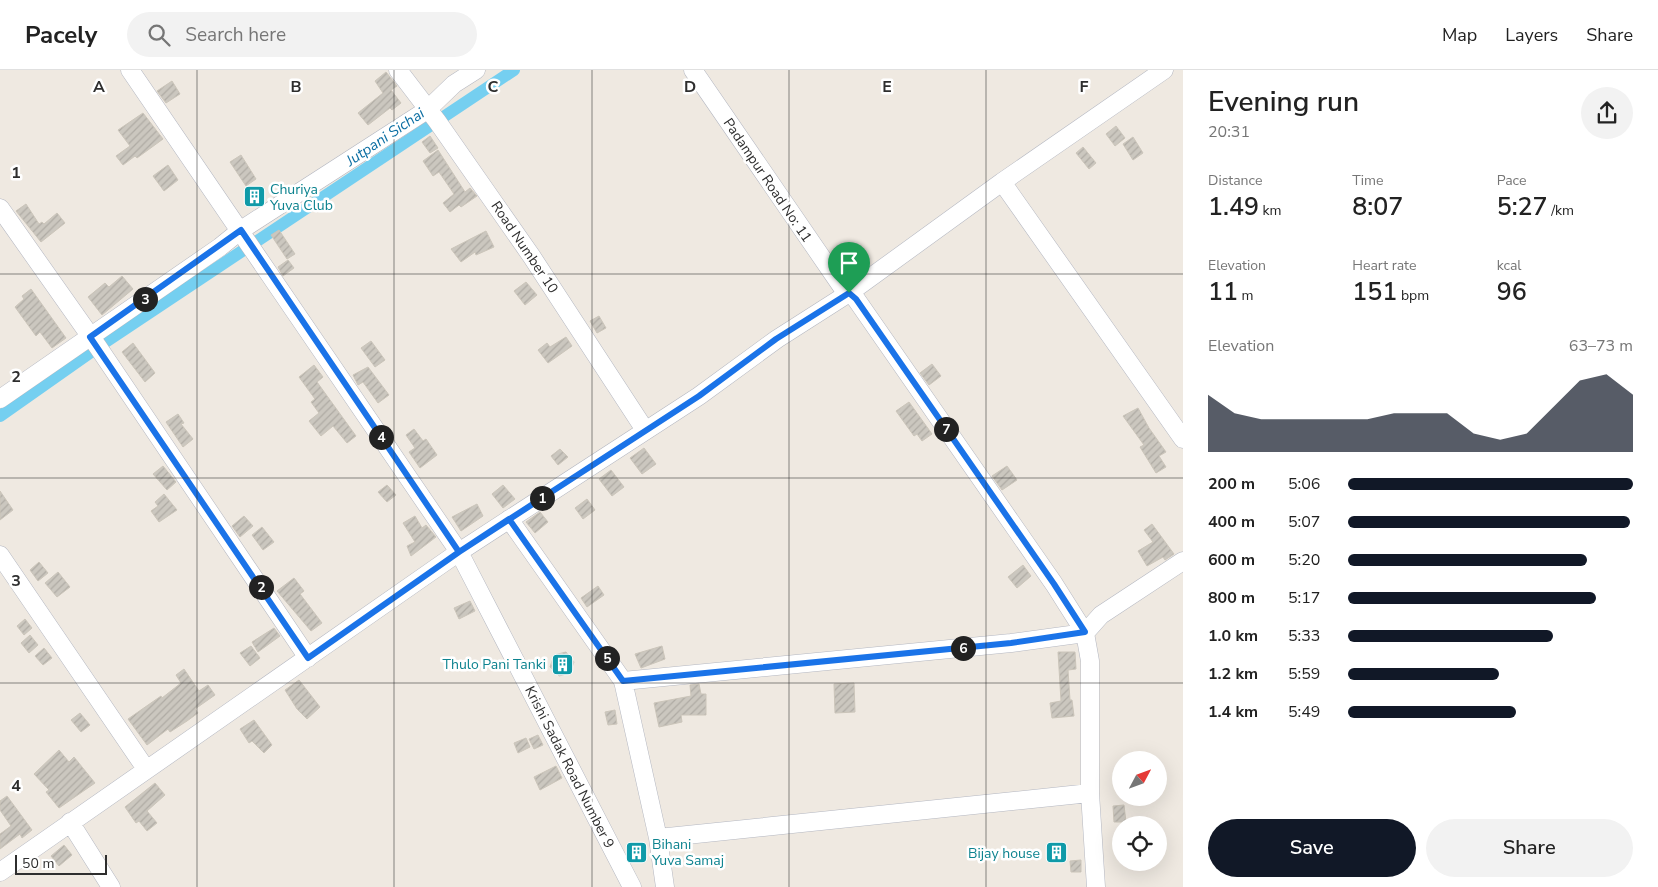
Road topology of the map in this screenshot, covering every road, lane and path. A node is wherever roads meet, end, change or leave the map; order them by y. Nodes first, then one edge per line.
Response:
1 (130, 70) edge
2 (398, 70) edge
3 (476, 70) edge
4 (692, 70) edge
5 (1164, 70) edge
6 (427, 110) junction
7 (1002, 182) junction
8 (0, 208) edge
9 (241, 230) junction
10 (849, 293) junction
11 (90, 337) junction
12 (0, 399) edge
13 (645, 430) junction
14 (1183, 438) edge
15 (509, 519) junction
16 (459, 552) junction
17 (0, 555) edge
18 (1183, 561) edge
19 (1085, 632) junction
20 (308, 658) junction
21 (623, 681) junction
22 (146, 769) junction
23 (1090, 793) junction
24 (70, 822) junction
25 (658, 838) junction
26 (0, 872) edge
27 (111, 887) edge
28 (632, 887) edge
29 (665, 887) edge
30 (1096, 887) edge

1 - 9 street, Krishi Sadak Road Number 9
2 - 6 street, Road Number 10
3 - 6 street
4 - 10 street, Padampur Road No: 11
5 - 7 street
6 - 9 street
6 - 13 street, Road Number 10
7 - 10 street
7 - 14 street
8 - 11 street
9 - 11 street
9 - 16 street, Krishi Sadak Road Number 9
10 - 13 street
10 - 19 street, Padampur Road No: 11
11 - 12 street
11 - 20 street
13 - 15 street
15 - 16 street
15 - 21 street
16 - 20 street
16 - 28 street, Krishi Sadak Road Number 9
17 - 22 street
18 - 19 street
19 - 21 street
19 - 23 street
20 - 22 street
21 - 25 street
22 - 24 street
23 - 25 street
23 - 30 street
24 - 26 street
24 - 27 street
25 - 29 street

